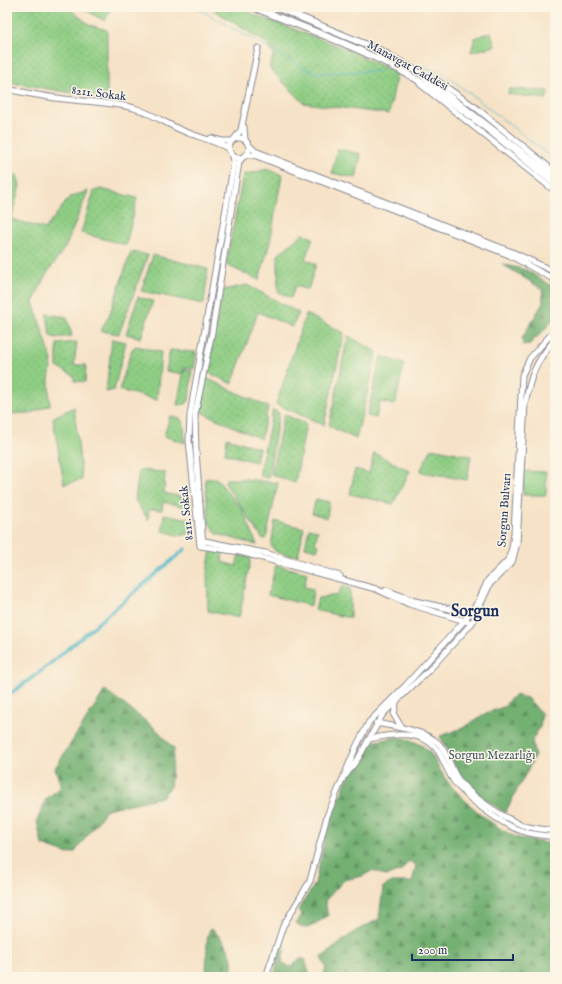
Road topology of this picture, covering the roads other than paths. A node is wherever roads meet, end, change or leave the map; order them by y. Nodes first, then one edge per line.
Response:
1 (253, 7) edge
2 (276, 7) edge
3 (423, 76) junction
4 (412, 77) junction
5 (7, 89) edge
6 (173, 126) junction
7 (233, 140) junction
8 (247, 142) junction
9 (229, 149) junction
10 (233, 156) junction
11 (244, 156) junction
12 (555, 172) edge
13 (555, 178) edge
14 (555, 184) edge
15 (555, 191) edge
16 (555, 272) edge
17 (555, 280) edge
18 (555, 330) edge
19 (555, 339) edge
20 (530, 358) junction
21 (538, 360) junction
22 (521, 382) junction
23 (530, 382) junction
24 (202, 542) junction
25 (470, 613) junction
26 (477, 616) junction
27 (464, 621) junction
28 (472, 623) junction
29 (397, 702) junction
30 (369, 722) junction
31 (378, 724) junction
32 (402, 728) junction
33 (363, 733) junction
34 (369, 740) junction
35 (341, 782) junction
36 (555, 831) edge
37 (555, 837) edge
38 (266, 977) edge

1 - 4 highway, Manavgat Caddesi
2 - 3 highway, Manavgat Caddesi
3 - 12 street
3 - 13 highway, Manavgat Caddesi
4 - 14 highway, Manavgat Caddesi
4 - 15 street
5 - 6 street, 8211. Sokak
6 - 7 street
6 - 9 street, 8211. Sokak
7 - 8 street
7 - 8 street
7 - 9 street
8 - 11 street
8 - 16 street
9 - 10 street
10 - 11 street
10 - 24 street, 8211. Sokak
11 - 17 street
11 - 24 street
18 - 20 street, Sorgun Bulvarı
19 - 21 street, Sorgun Bulvarı
20 - 21 street
20 - 22 street, Sorgun Bulvarı
21 - 23 street, Sorgun Bulvarı
22 - 23 street
22 - 25 street, Sorgun Bulvarı
23 - 26 street, Sorgun Bulvarı
24 - 25 street
24 - 27 street, 8211. Sokak
25 - 26 street
25 - 27 street, Sorgun Bulvarı
26 - 28 street, Sorgun Bulvarı
27 - 28 street, 8211. Sokak
27 - 30 street, Sorgun Bulvarı
28 - 29 street, Sorgun Bulvarı
29 - 31 street, Sorgun Bulvarı
29 - 32 street
30 - 31 street
30 - 33 street, Sorgun Bulvarı
31 - 32 street
31 - 34 street, Sorgun Bulvarı
32 - 36 street
33 - 34 street
33 - 35 street, Sorgun Bulvarı
34 - 35 street, Sorgun Bulvarı
34 - 37 street
35 - 38 street

